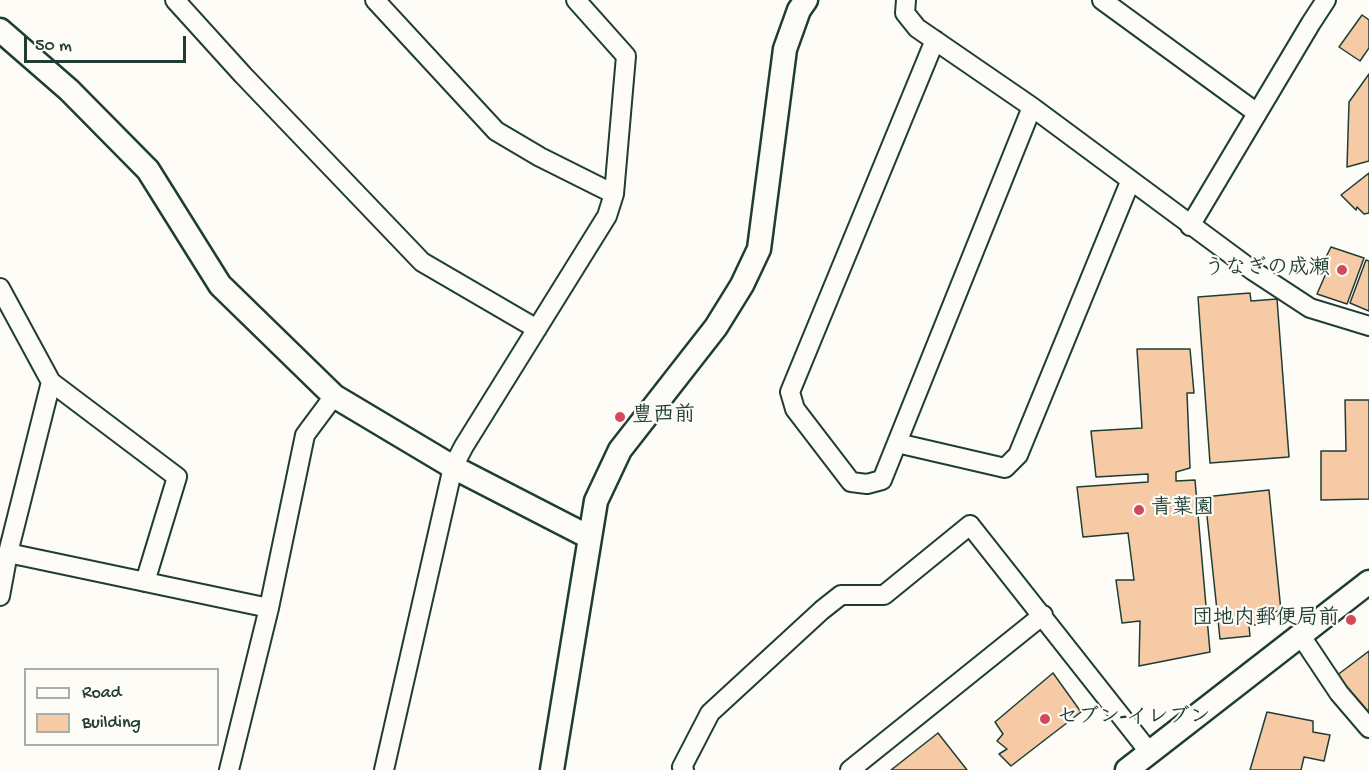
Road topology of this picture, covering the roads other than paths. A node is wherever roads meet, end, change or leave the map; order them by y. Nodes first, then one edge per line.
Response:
1 (175, 0) edge
2 (375, 0) edge
3 (576, 0) edge
4 (806, 0) edge
5 (906, 0) edge
6 (1102, 0) edge
7 (1323, 1) edge
8 (0, 30) edge
9 (935, 40) junction
10 (1032, 107) junction
11 (1257, 113) junction
12 (1131, 182) junction
13 (614, 194) junction
14 (1190, 226) junction
15 (0, 288) edge
16 (1369, 326) edge
17 (537, 329) junction
18 (51, 382) junction
19 (334, 396) junction
20 (897, 443) junction
21 (453, 467) junction
22 (589, 537) junction
23 (8, 553) junction
24 (145, 582) junction
25 (1369, 582) edge
26 (0, 596) edge
27 (269, 608) junction
28 (1043, 615) junction
29 (1301, 636) junction
30 (1369, 728) edge
31 (1150, 753) junction
32 (229, 770) edge
33 (384, 770) edge
34 (552, 770) edge
35 (684, 770) edge
36 (850, 770) edge
37 (1127, 770) edge

1 - 17 street
2 - 13 street
3 - 13 street
4 - 22 street
5 - 9 street
6 - 11 street
7 - 11 street
8 - 19 street
9 - 10 street
9 - 20 street
10 - 12 street
10 - 20 street
11 - 14 street
12 - 14 street
12 - 20 street
13 - 17 street
14 - 16 street
15 - 18 street
17 - 21 street
18 - 23 street
18 - 24 street
19 - 21 street
19 - 27 street
21 - 22 street
21 - 33 street
22 - 34 street
23 - 24 street
23 - 26 street
24 - 27 street
25 - 29 street
27 - 32 street
28 - 31 street
28 - 35 street
28 - 36 street
29 - 30 street
29 - 31 street
31 - 37 street

